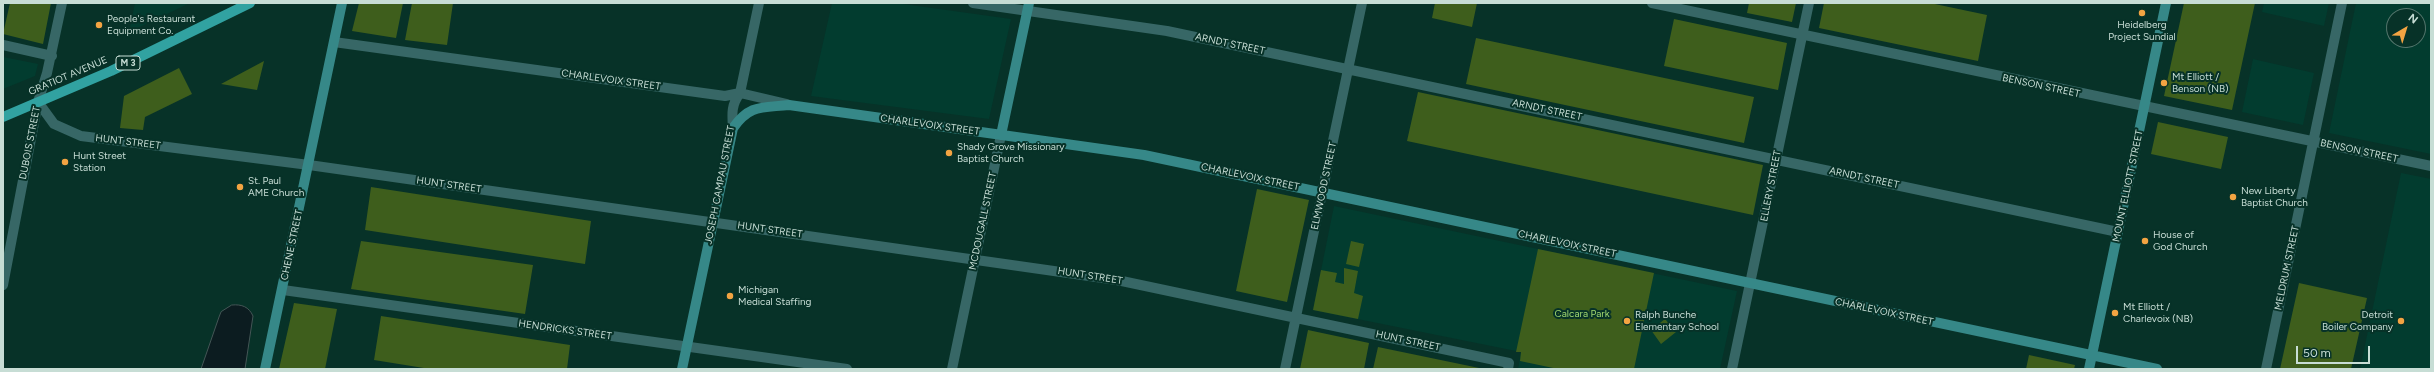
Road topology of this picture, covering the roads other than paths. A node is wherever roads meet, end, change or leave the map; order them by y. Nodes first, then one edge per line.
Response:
1 (62, 3) edge
2 (250, 3) edge
3 (342, 3) edge
4 (759, 3) edge
5 (973, 3) edge
6 (1362, 3) edge
7 (1652, 3) edge
8 (1809, 3) edge
9 (2166, 3) edge
10 (2342, 3) edge
11 (1028, 7) edge
12 (1802, 35) junction
13 (334, 42) junction
14 (3, 45) edge
15 (52, 56) junction
16 (1348, 68) junction
17 (740, 93) junction
18 (38, 102) junction
19 (789, 105) junction
20 (2144, 107) junction
21 (3, 117) edge
22 (733, 128) junction
23 (1001, 135) junction
24 (2313, 141) junction
25 (1776, 159) junction
26 (309, 165) junction
27 (2431, 166) edge
28 (1322, 192) junction
29 (713, 223) junction
30 (2118, 232) junction
31 (6, 255) edge
32 (975, 259) junction
33 (1750, 283) junction
34 (3, 285) edge
35 (283, 290) junction
36 (1296, 317) junction
37 (687, 347) junction
38 (2092, 355) junction
39 (1508, 366) edge
40 (265, 369) edge
41 (682, 369) edge
42 (847, 369) edge
43 (952, 369) edge
44 (1285, 369) edge
45 (1732, 369) edge
46 (2089, 369) edge
47 (2157, 369) edge
48 (2266, 369) edge

1 - 15 street, DUBOIS STREET
2 - 18 main road, GRATIOT AVENUE / M 3
3 - 13 street, CHENE STREET
4 - 17 street, JOSEPH CAMPAU STREET
5 - 11 street, ARNDT STREET
6 - 16 street, ELMWOOD STREET
7 - 12 street, BENSON STREET
8 - 12 street, ELLERY STREET
9 - 20 street, MOUNT ELLIOTT STREET
10 - 24 street, MELDRUM STREET
11 - 16 street, ARNDT STREET
11 - 23 street, MCDOUGALL STREET
12 - 20 street, BENSON STREET
12 - 25 street, ELLERY STREET
13 - 17 street, CHARLEVOIX STREET
13 - 26 street, CHENE STREET
14 - 15 street
15 - 18 street, DUBOIS STREET
16 - 25 street, ARNDT STREET
16 - 28 street, ELMWOOD STREET
17 - 19 street, CHARLEVOIX STREET
17 - 22 street, JOSEPH CAMPAU STREET
18 - 21 main road, GRATIOT AVENUE / M 3
18 - 26 street, HUNT STREET
18 - 31 street, DUBOIS STREET
19 - 22 street
19 - 23 street, CHARLEVOIX STREET
20 - 24 street, BENSON STREET
20 - 30 street, MOUNT ELLIOTT STREET
22 - 29 street, JOSEPH CAMPAU STREET
23 - 28 street, CHARLEVOIX STREET
23 - 32 street, MCDOUGALL STREET
24 - 27 street, BENSON STREET
24 - 48 street, MELDRUM STREET
25 - 30 street, ARNDT STREET
25 - 33 street, ELLERY STREET
26 - 29 street, HUNT STREET
26 - 35 street, CHENE STREET
28 - 33 street, CHARLEVOIX STREET
28 - 36 street, ELMWOOD STREET
29 - 32 street, HUNT STREET
29 - 37 street, JOSEPH CAMPAU STREET
30 - 38 street, MOUNT ELLIOTT STREET
31 - 34 street, DUBOIS STREET
32 - 36 street, HUNT STREET
32 - 43 street, MCDOUGALL STREET
33 - 38 street, CHARLEVOIX STREET
33 - 45 street, ELLERY STREET
35 - 37 street, HENDRICKS STREET
35 - 40 street, CHENE STREET
36 - 39 street, HUNT STREET
36 - 44 street, ELMWOOD STREET
37 - 41 street, JOSEPH CAMPAU STREET
37 - 42 street, HENDRICKS STREET
38 - 46 street, MOUNT ELLIOTT STREET
38 - 47 street, CHARLEVOIX STREET

